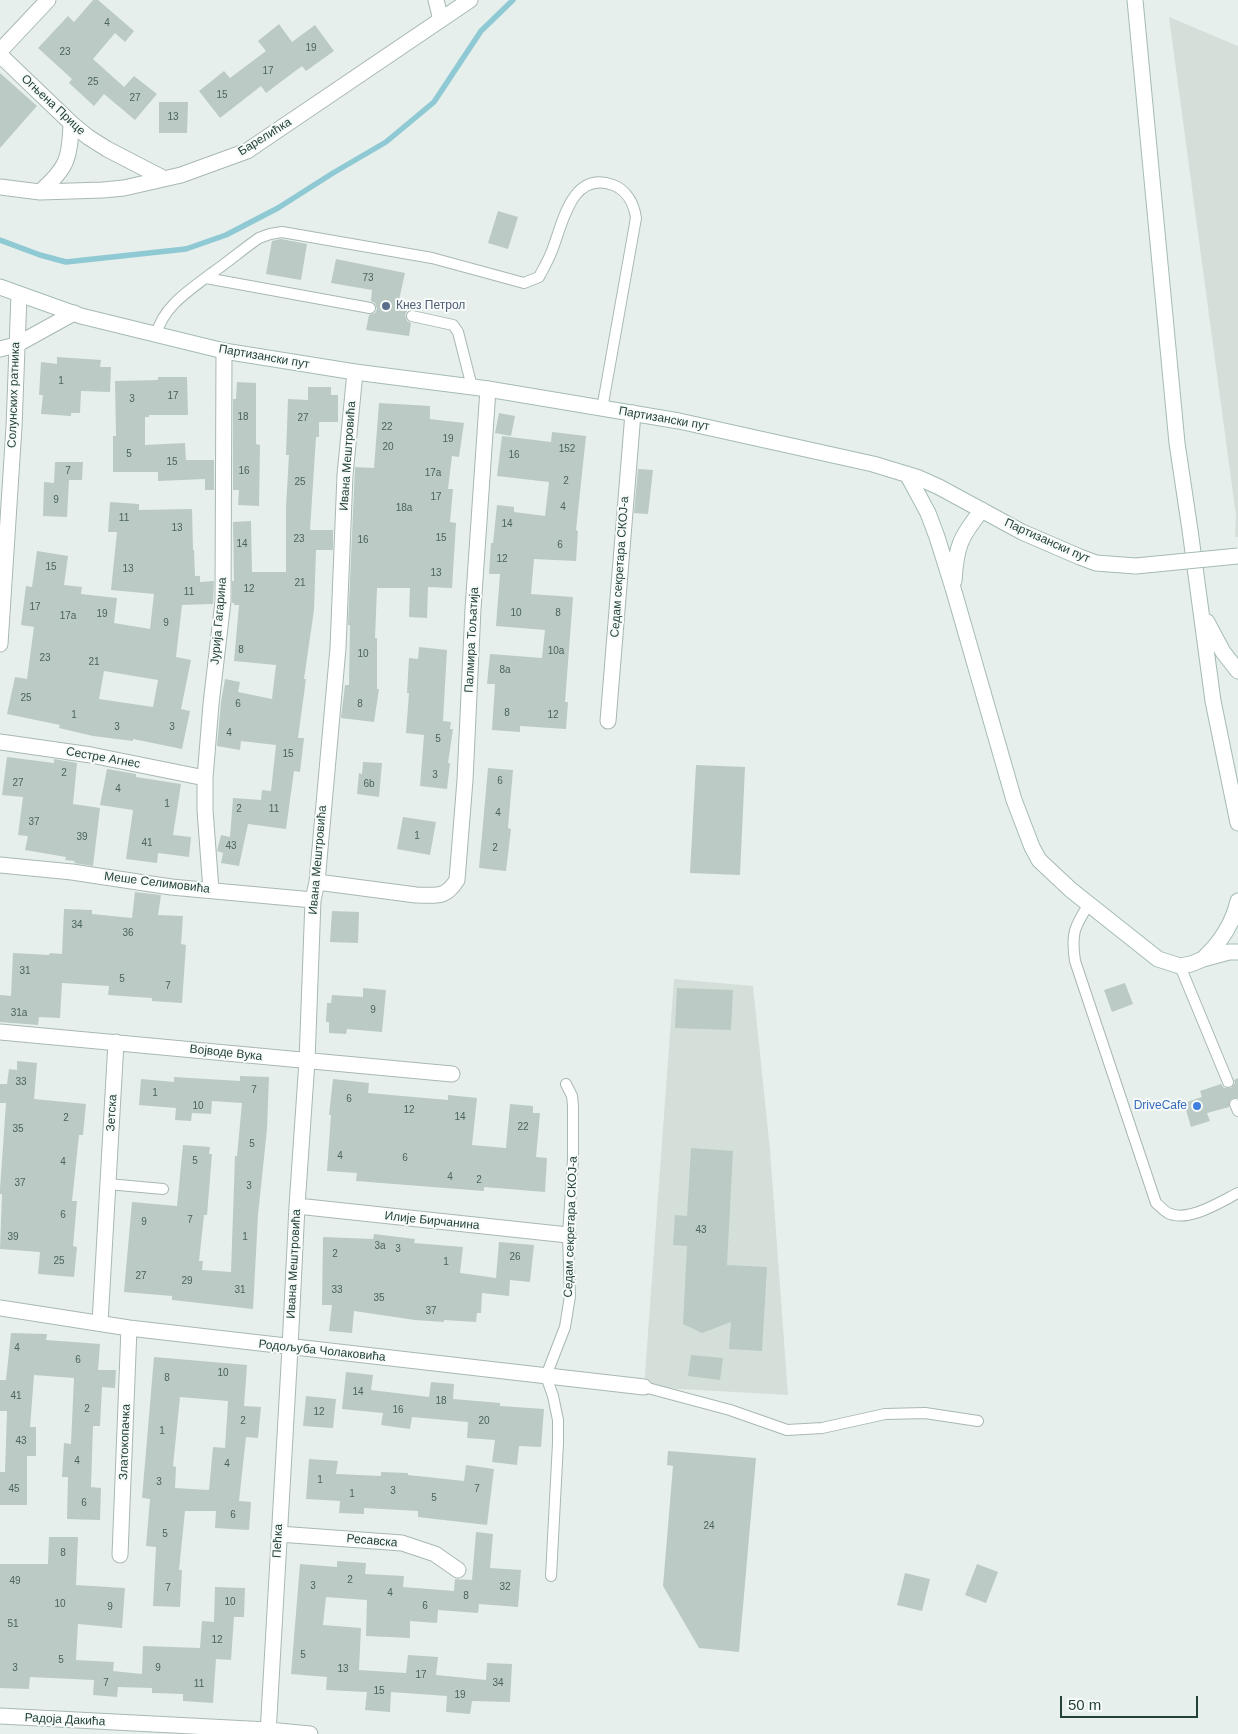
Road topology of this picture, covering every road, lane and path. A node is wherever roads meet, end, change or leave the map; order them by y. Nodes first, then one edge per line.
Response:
1 (48, 0) edge
2 (436, 0) edge
3 (470, 0) edge
4 (1135, 0) edge
5 (441, 20) junction
6 (0, 51) edge
7 (0, 55) edge
8 (71, 123) junction
9 (163, 178) junction
10 (0, 187) edge
11 (40, 192) junction
12 (206, 278) junction
13 (0, 287) edge
14 (19, 295) junction
15 (370, 308) dead end
16 (74, 313) junction
17 (412, 316) dead end
18 (156, 335) junction
19 (16, 345) junction
20 (0, 349) edge
21 (224, 351) junction
22 (355, 372) junction
23 (472, 387) junction
24 (488, 389) junction
25 (602, 409) junction
26 (633, 413) junction
27 (907, 474) junction
28 (982, 510) junction
29 (1238, 556) edge
30 (953, 588) junction
31 (1202, 610) junction
32 (0, 644) edge
33 (1238, 671) edge
34 (608, 720) dead end
35 (0, 742) edge
36 (206, 778) junction
37 (1238, 823) edge
38 (0, 865) edge
39 (317, 882) junction
40 (211, 890) junction
41 (313, 900) junction
42 (1238, 901) edge
43 (1088, 904) junction
44 (1238, 952) edge
45 (1203, 958) junction
46 (1180, 966) junction
47 (0, 1032) edge
48 (116, 1042) junction
49 (307, 1061) junction
50 (452, 1074) dead end
51 (1228, 1082) dead end
52 (566, 1084) dead end
53 (108, 1184) junction
54 (163, 1189) dead end
55 (1238, 1193) edge
56 (297, 1206) junction
57 (568, 1236) junction
58 (0, 1308) edge
59 (100, 1323) junction
60 (130, 1328) junction
61 (290, 1348) junction
62 (546, 1376) junction
63 (644, 1387) joint
64 (978, 1421) dead end
65 (279, 1534) junction
66 (120, 1555) dead end
67 (458, 1570) dead end
68 (551, 1576) dead end
69 (0, 1716) edge
70 (115, 1729) edge
71 (268, 1732) edge
72 (310, 1734) edge

1 - 6 street
2 - 5 street
3 - 5 street, Барелићка
4 - 31 street
5 - 9 street, Барелићка
7 - 8 street, Огњена Прице
8 - 9 street, Огњена Прице
8 - 11 street
9 - 11 street, Барелићка
10 - 11 street, Барелићка
12 - 15 lane
12 - 18 lane
12 - 25 lane
13 - 14 street, Партизански пут
14 - 16 street, Партизански пут
14 - 19 street, Солунских ратника
16 - 18 street, Партизански пут
16 - 19 street
17 - 23 lane
18 - 21 street, Партизански пут
19 - 20 street
19 - 32 street, Солунских ратника
21 - 22 street, Партизански пут
21 - 36 street, Јурија Гагарина
22 - 23 street, Партизански пут
22 - 39 street, Ивана Мештровића
23 - 24 street, Партизански пут
24 - 25 street, Партизански пут
24 - 39 street, Палмира Тољатија
25 - 26 street, Партизански пут
26 - 27 street, Партизански пут
26 - 34 street, Седам секретара СКОЈ-а
27 - 28 street, Партизански пут
27 - 30 street
28 - 29 street, Партизански пут, bridge
28 - 30 street
30 - 43 street
31 - 33 street
31 - 37 street
35 - 36 street, Сестре Агнес
36 - 40 street, Јурија Гагарина
38 - 40 street, Меше Селимовића
39 - 41 street, Ивана Мештровића
40 - 41 street, Меше Селимовића
41 - 49 street, Ивана Мештровића
42 - 45 street
43 - 46 street
43 - 55 lane
44 - 45 street
45 - 46 street
46 - 51 lane
47 - 48 street, Војводе Вука
48 - 49 street, Војводе Вука
48 - 53 street, Зетска
49 - 50 street, Војводе Вука
49 - 56 street, Ивана Мештровића
52 - 57 lane, Седам секретара СКОЈ-а
53 - 54 lane
53 - 59 street, Зетска
56 - 57 street, Илије Бирчанина
56 - 61 street, Ивана Мештровића
57 - 62 lane, Седам секретара СКОЈ-а
58 - 59 street, Родољуба Чолаковића
59 - 60 street, Родољуба Чолаковића
60 - 61 street, Родољуба Чолаковића
60 - 66 street, Златокопачка
61 - 62 street, Родољуба Чолаковића
61 - 65 street, Пећка
62 - 63 street, Родољуба Чолаковића
62 - 68 lane
63 - 64 lane
65 - 67 street, Ресавска
65 - 71 street, Пећка
69 - 70 street, Радоја Дакића
70 - 71 street, Радоја Дакића
71 - 72 street, Радоја Дакића

